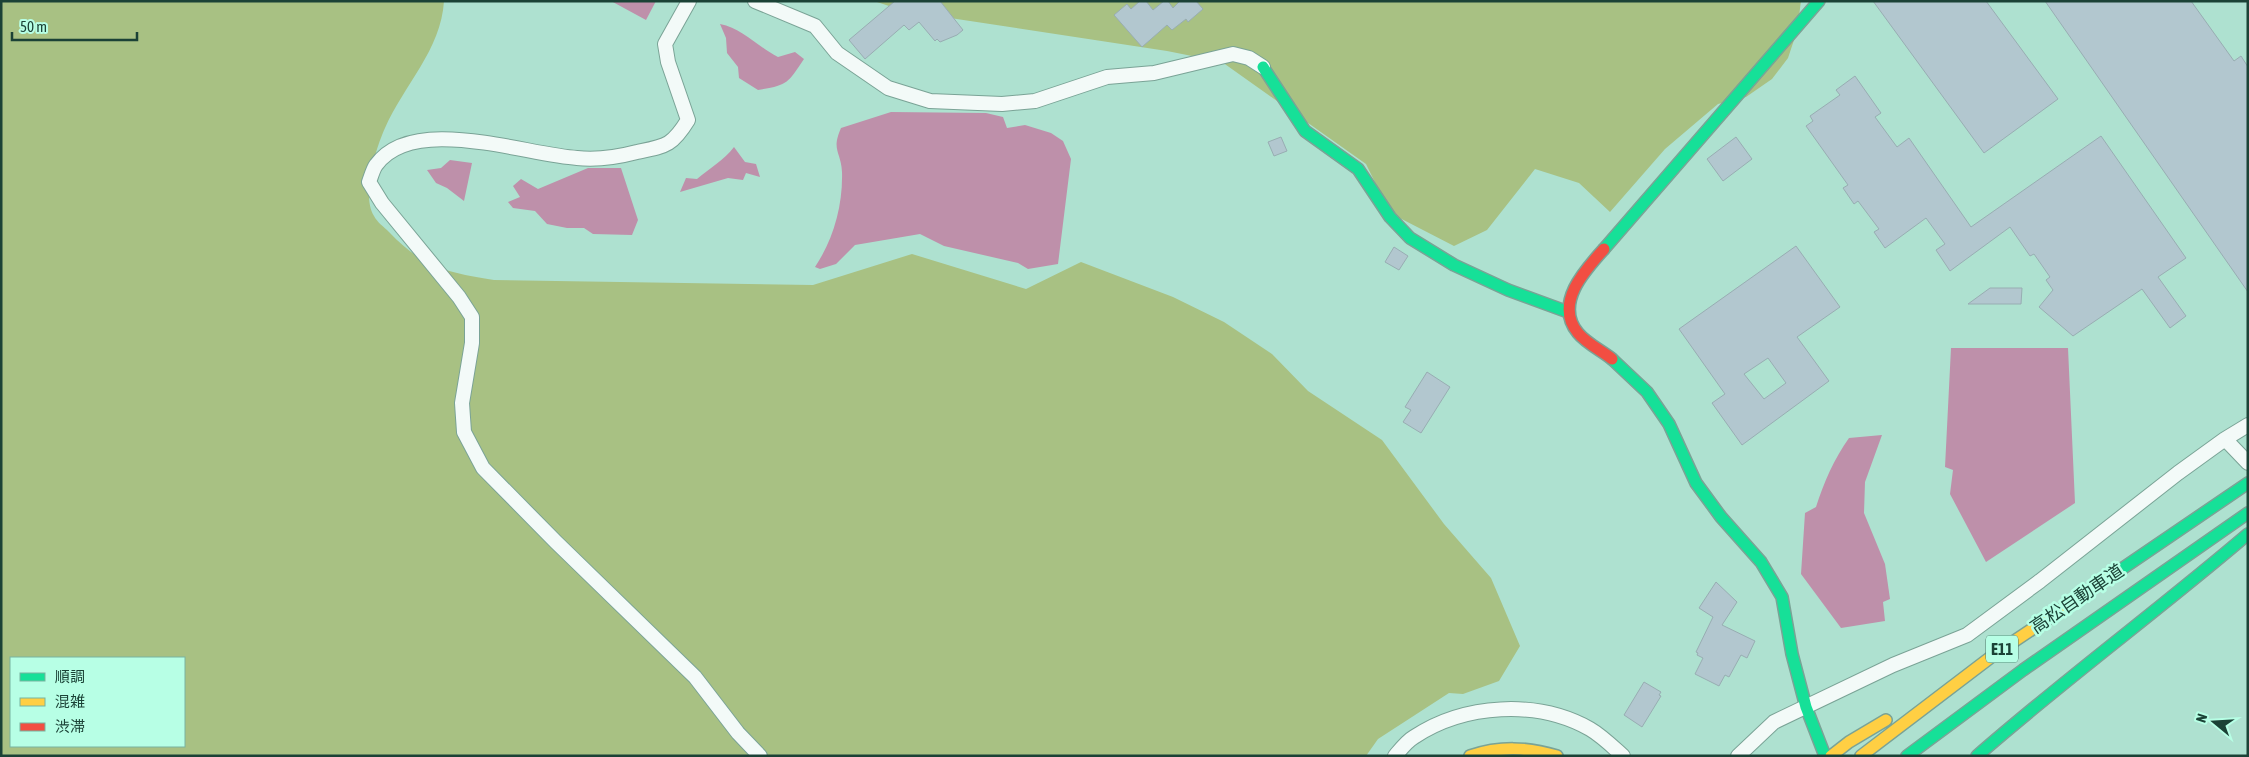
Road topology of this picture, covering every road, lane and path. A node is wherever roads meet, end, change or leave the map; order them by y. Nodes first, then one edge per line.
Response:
1 (689, 1) edge
2 (755, 1) edge
3 (1819, 1) edge
4 (1262, 67) joint
5 (1568, 312) junction
6 (2248, 425) edge
7 (2225, 439) junction
8 (2248, 462) edge
9 (2248, 483) edge
10 (2248, 513) edge
11 (2244, 538) edge
12 (1995, 654) junction
13 (1806, 707) junction
14 (760, 756) edge
15 (1395, 756) edge
16 (1470, 756) edge
17 (1557, 756) edge
18 (1623, 756) edge
19 (1738, 756) edge
20 (1825, 756) edge
21 (1831, 756) edge
22 (1862, 756) edge
23 (1907, 756) edge
24 (1977, 756) edge

1 - 14 street
2 - 4 street
3 - 5 main road
4 - 5 main road
5 - 13 main road
6 - 7 street
7 - 8 street
7 - 13 street
9 - 12 main road, 高松自動車道 / E11
10 - 23 main road, 高松自動車道 / E11
11 - 24 main road
12 - 21 main road
12 - 22 main road, 高松自動車道 / E11
13 - 19 street
13 - 20 main road
15 - 18 street
16 - 17 main road

